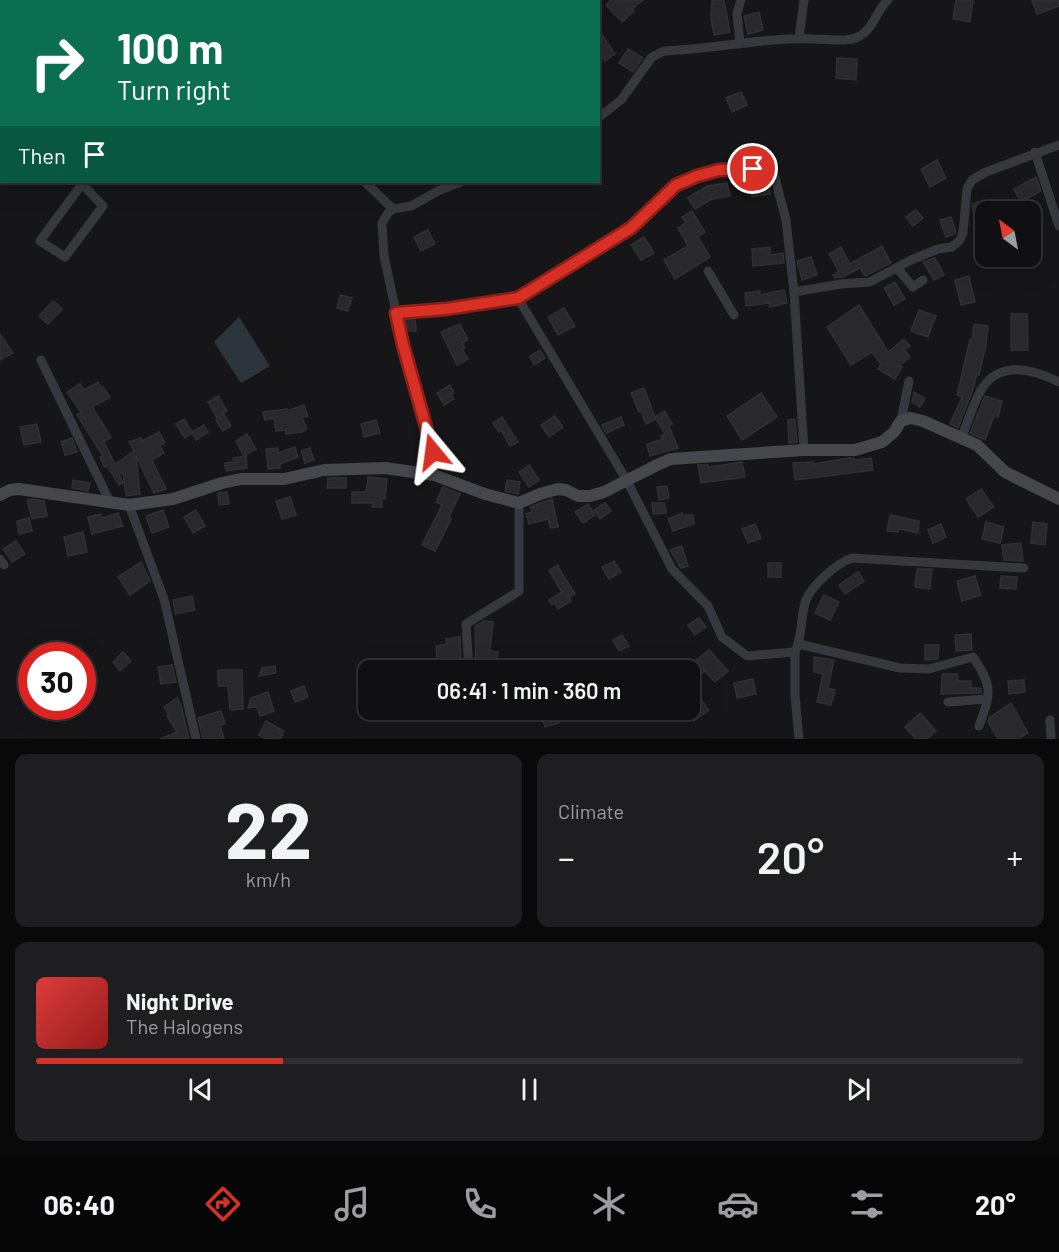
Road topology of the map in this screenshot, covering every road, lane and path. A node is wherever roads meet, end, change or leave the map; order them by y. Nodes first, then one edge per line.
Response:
1 (741, 0) edge
2 (804, 0) edge
3 (888, 0) edge
4 (799, 38) junction
5 (740, 44) junction
6 (600, 116) edge
7 (1059, 145) edge
8 (1035, 152) junction
9 (83, 183) edge
10 (366, 183) edge
11 (458, 183) edge
12 (393, 209) junction
13 (1059, 226) edge
14 (897, 268) junction
15 (708, 271) dead end
16 (923, 280) dead end
17 (794, 292) junction
18 (518, 298) junction
19 (396, 313) junction
20 (734, 315) dead end
21 (40, 360) dead end
22 (909, 381) dead end
23 (1059, 382) edge
24 (901, 421) junction
25 (961, 438) junction
26 (804, 450) junction
27 (434, 475) junction
28 (627, 481) junction
29 (0, 495) edge
30 (1059, 499) edge
31 (110, 502) junction
32 (519, 503) junction
33 (129, 505) junction
34 (1024, 568) dead end
35 (797, 648) junction
36 (468, 660) edge
37 (987, 699) junction
38 (948, 702) dead end
39 (1050, 720) dead end
40 (979, 726) dead end
41 (196, 739) edge
42 (799, 739) edge
43 (1051, 739) edge

1 - 5 street
2 - 4 street
3 - 4 street
4 - 5 street
5 - 6 street
7 - 8 street
8 - 13 street
8 - 14 street
9 - 9 street
10 - 12 street
11 - 12 street
12 - 19 street
14 - 16 street
14 - 17 street
15 - 20 street
17 - 18 street
17 - 26 street
18 - 19 street
18 - 28 street
19 - 27 street
21 - 31 street
22 - 24 street
23 - 25 street
24 - 25 street
24 - 26 street
25 - 30 street
26 - 28 street
27 - 32 street
27 - 33 street
28 - 32 street
28 - 35 street
29 - 31 street
31 - 33 street
32 - 36 street
33 - 41 street
34 - 35 street
35 - 37 street
35 - 42 street
37 - 38 street
37 - 40 street
39 - 43 street

